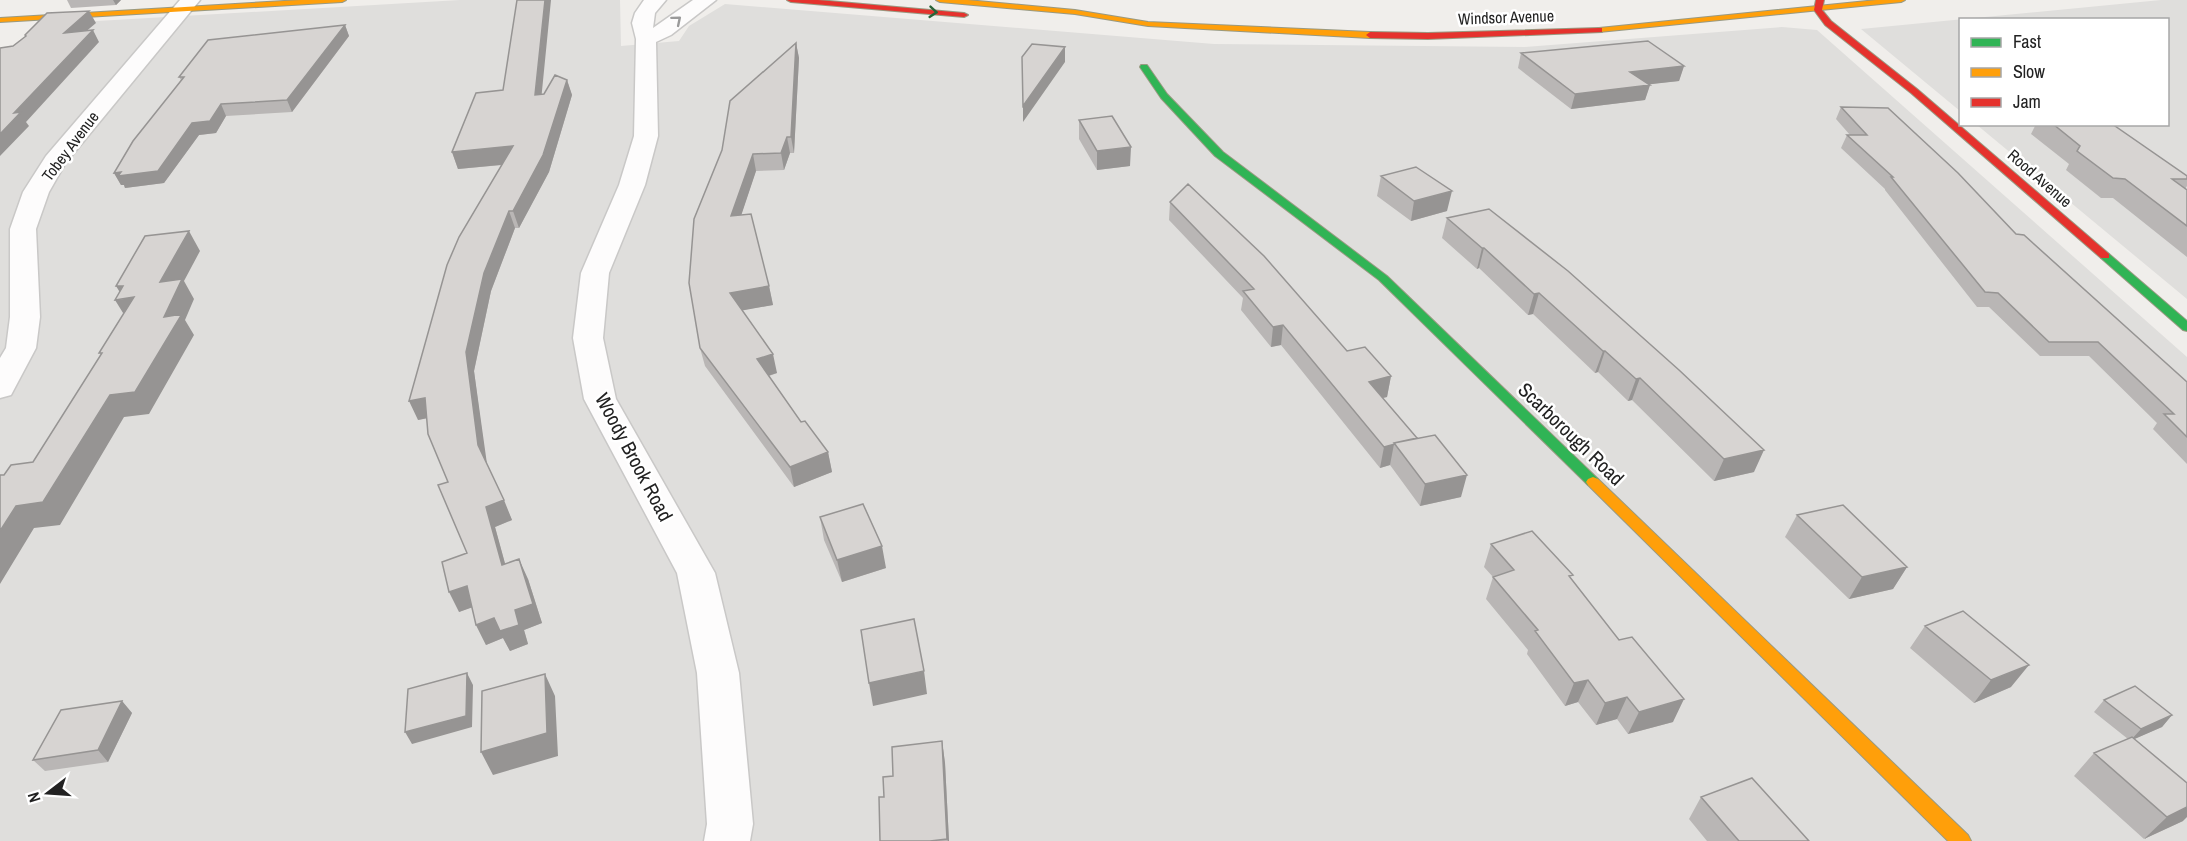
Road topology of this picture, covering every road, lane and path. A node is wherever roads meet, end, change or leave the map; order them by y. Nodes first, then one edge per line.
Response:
1 (150, 0) edge
2 (332, 0) edge
3 (656, 0) edge
4 (706, 0) edge
5 (791, 0) edge
6 (940, 0) edge
7 (1900, 0) edge
8 (1819, 4) edge
9 (186, 5) edge
10 (0, 9) edge
11 (0, 20) edge
12 (1148, 24) junction
13 (646, 39) junction
14 (1144, 68) dead end
15 (2187, 327) edge
16 (0, 388) edge
17 (727, 841) edge
18 (1961, 841) edge

1 - 10 main road
2 - 9 main road
3 - 13 street, Woody Brook Road
13 -> 4 street
5 -> 12 main road, Windsor Avenue
6 - 12 main road, Windsor Avenue
7 - 8 main road, Windsor Avenue
8 - 12 main road, Windsor Avenue
8 - 15 main road, Rood Avenue
9 - 11 main road
9 - 16 street, Tobey Avenue
13 - 17 street, Woody Brook Road
14 - 18 main road, Scarborough Road

